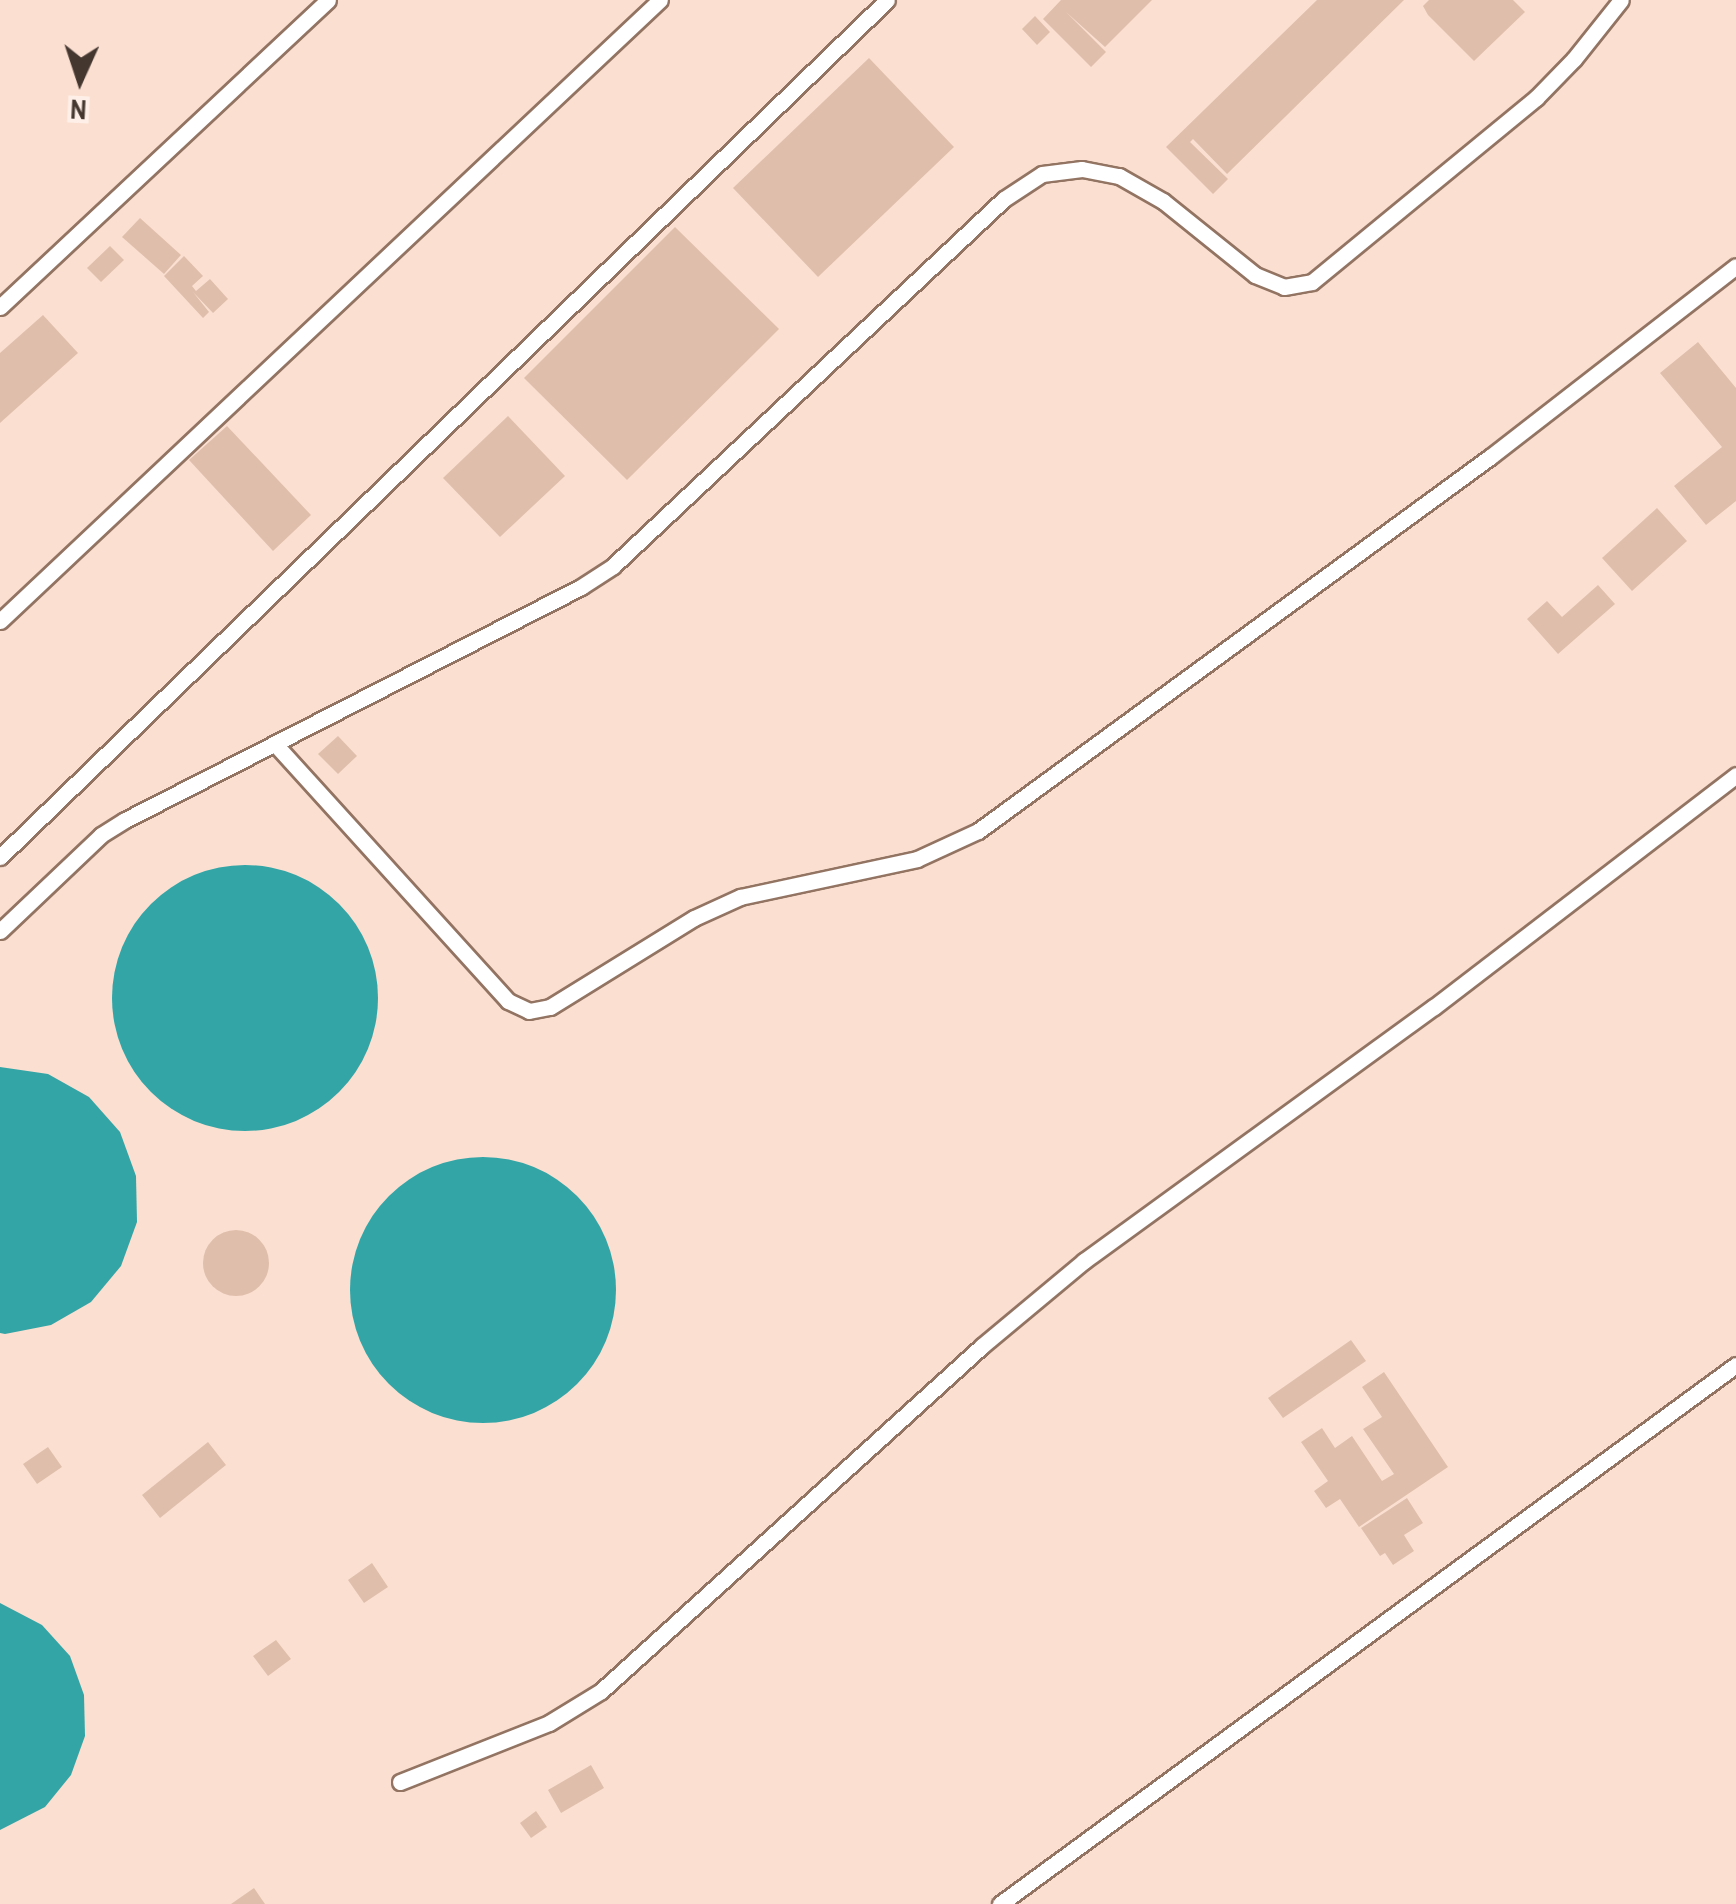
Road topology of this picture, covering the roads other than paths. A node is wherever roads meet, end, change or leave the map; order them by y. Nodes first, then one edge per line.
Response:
1 (328, 0) edge
2 (660, 0) edge
3 (887, 0) edge
4 (1621, 0) edge
5 (1736, 266) edge
6 (0, 307) edge
7 (0, 621) edge
8 (275, 744) junction
9 (1736, 775) edge
10 (0, 857) edge
11 (0, 931) edge
12 (1736, 1365) edge
13 (400, 1782) dead end
14 (1000, 1904) edge

1 - 6 lane
2 - 7 lane
3 - 10 lane
4 - 8 lane
5 - 8 lane
8 - 11 lane
9 - 13 lane
12 - 14 lane

